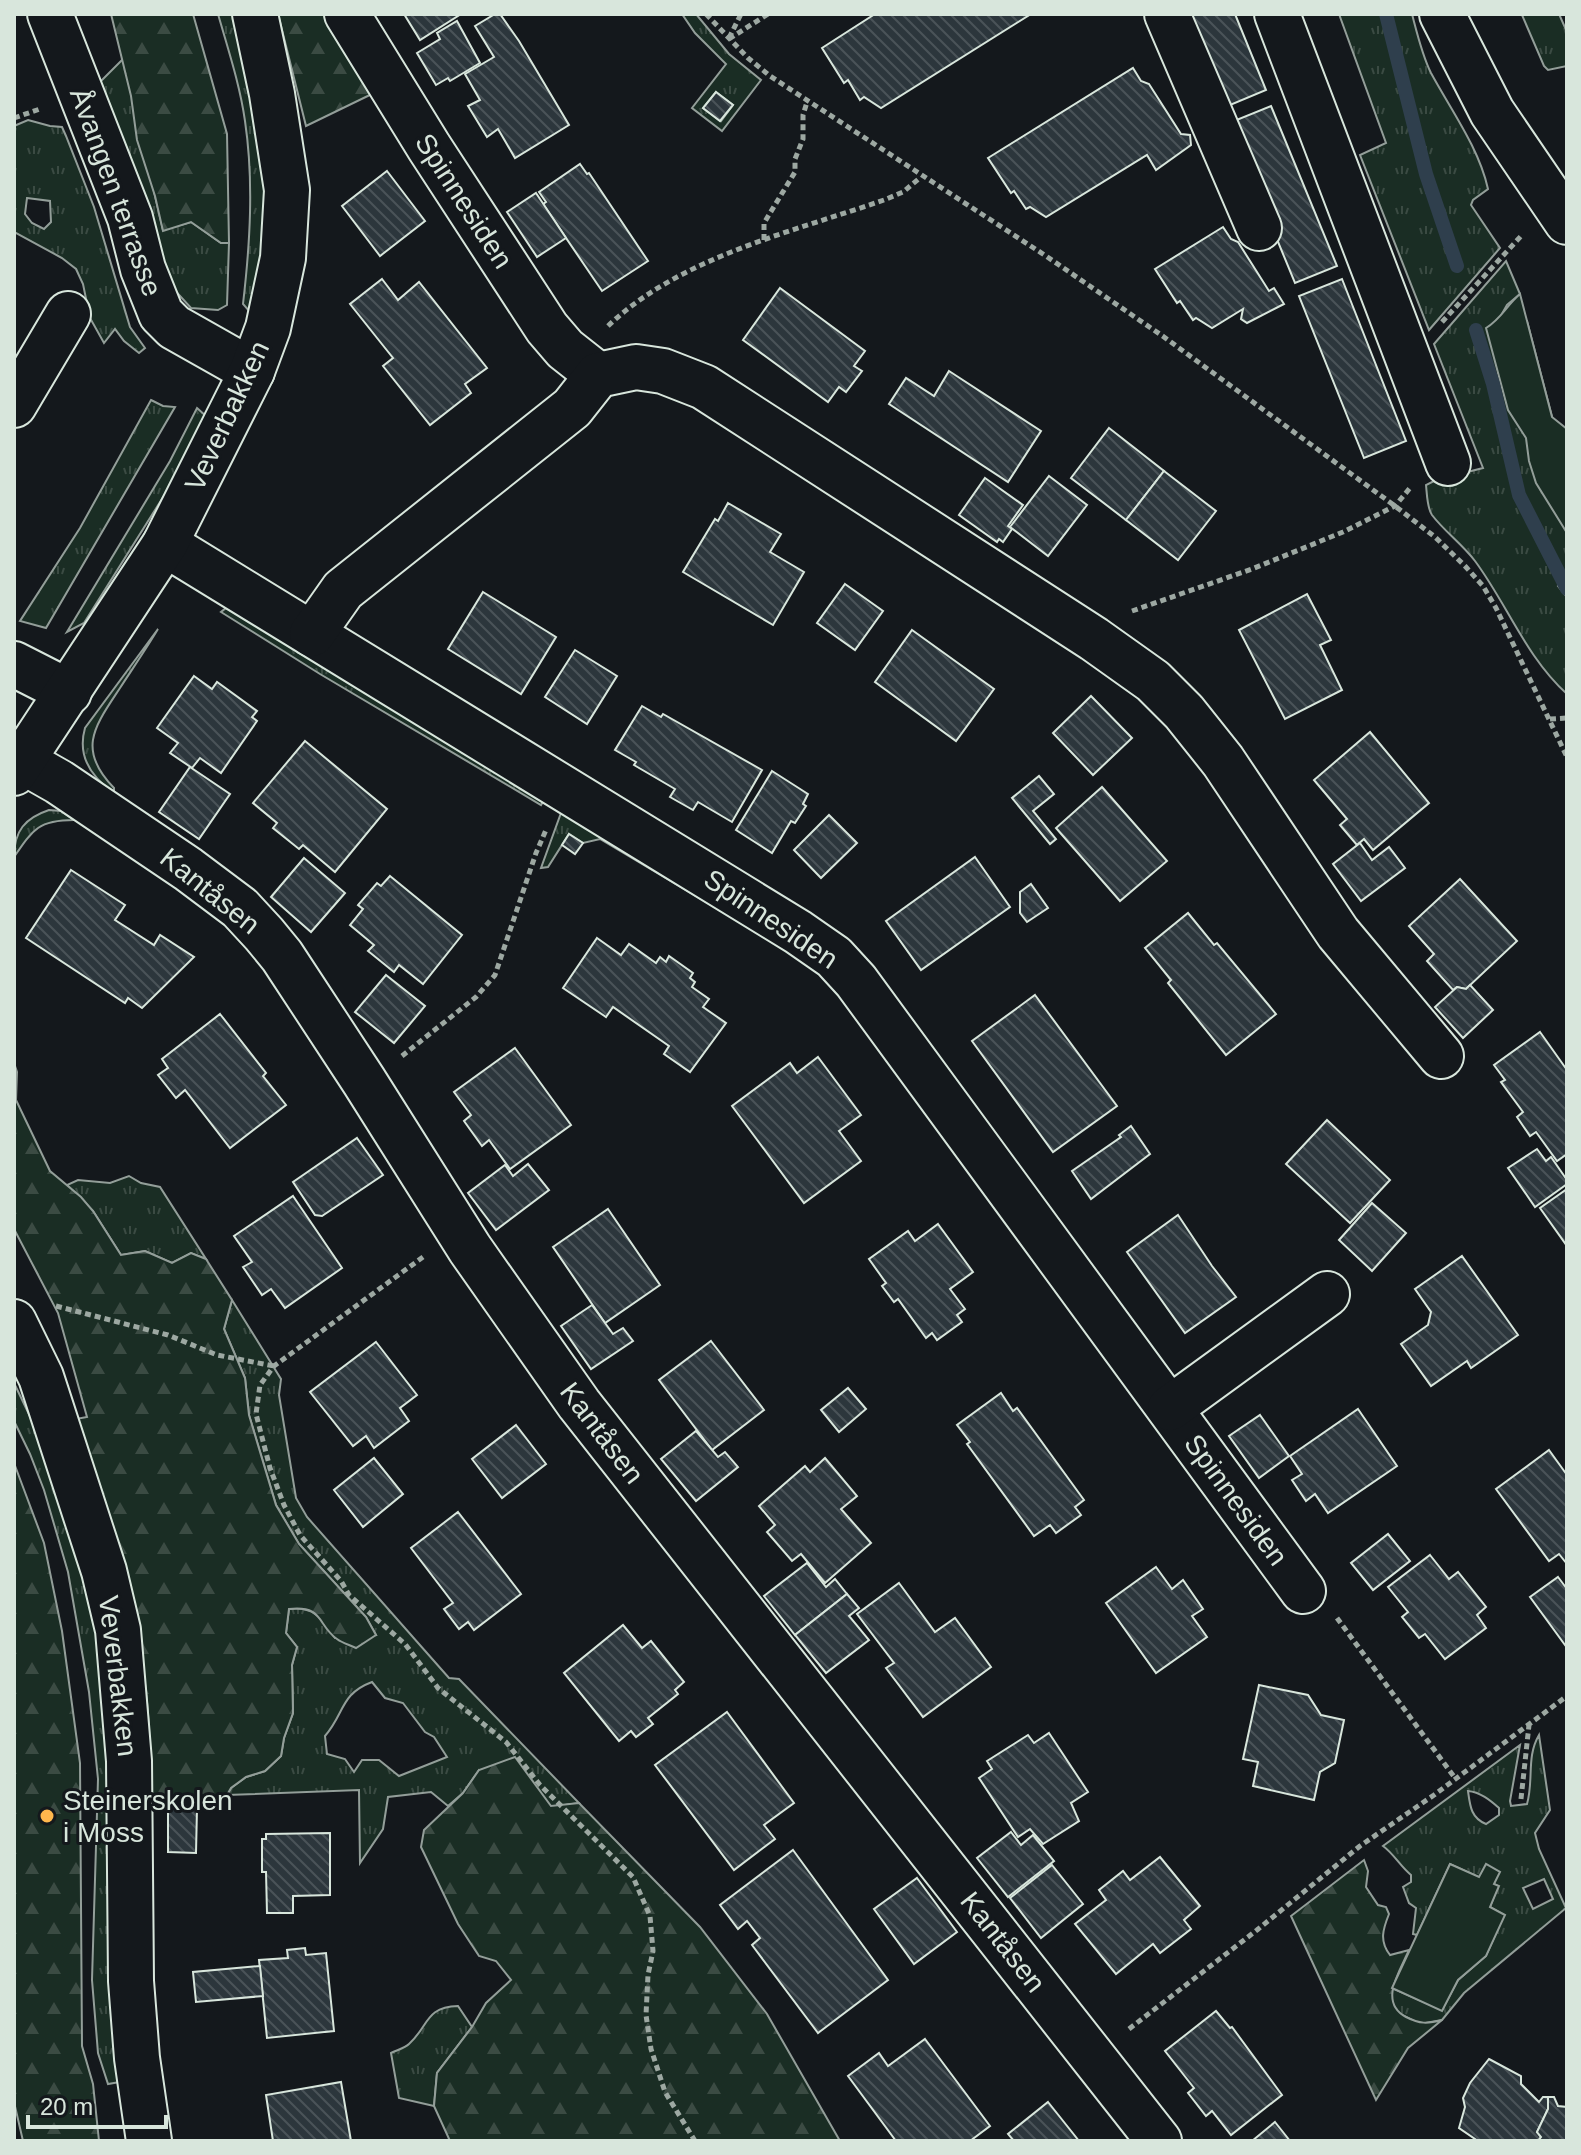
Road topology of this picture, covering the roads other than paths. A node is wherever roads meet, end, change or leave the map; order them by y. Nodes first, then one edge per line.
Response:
1 (50, 14) edge
2 (255, 14) edge
3 (347, 14) edge
4 (1167, 14) edge
5 (1277, 14) edge
6 (1442, 14) edge
7 (1561, 213) edge
8 (1259, 228) dead end
9 (68, 314) dead end
10 (588, 368) junction
11 (252, 371) junction
12 (14, 405) edge
13 (1448, 463) dead end
14 (165, 544) junction
15 (312, 634) junction
16 (14, 664) edge
17 (69, 692) junction
18 (18, 767) edge
19 (1441, 1056) dead end
20 (1327, 1294) dead end
21 (32, 1313) edge
22 (1170, 1408) junction
23 (1303, 1591) road end
24 (149, 2141) edge
25 (1159, 2141) edge

1 - 11 street, Åvangen terrasse
2 - 11 street, Veverbakken
3 - 10 street, Spinnesiden
4 - 8 street
5 - 13 street
6 - 7 street
9 - 12 street
10 - 15 street
10 - 19 street
11 - 14 street, Veverbakken
14 - 15 street, Spinnesiden
14 - 17 street, Veverbakken
15 - 22 street, Spinnesiden
16 - 17 street
17 - 18 street, Veverbakken
18 - 25 street, Kantåsen
20 - 22 street, Spinnesiden
21 - 24 street, Veverbakken
22 - 23 street, Spinnesiden

